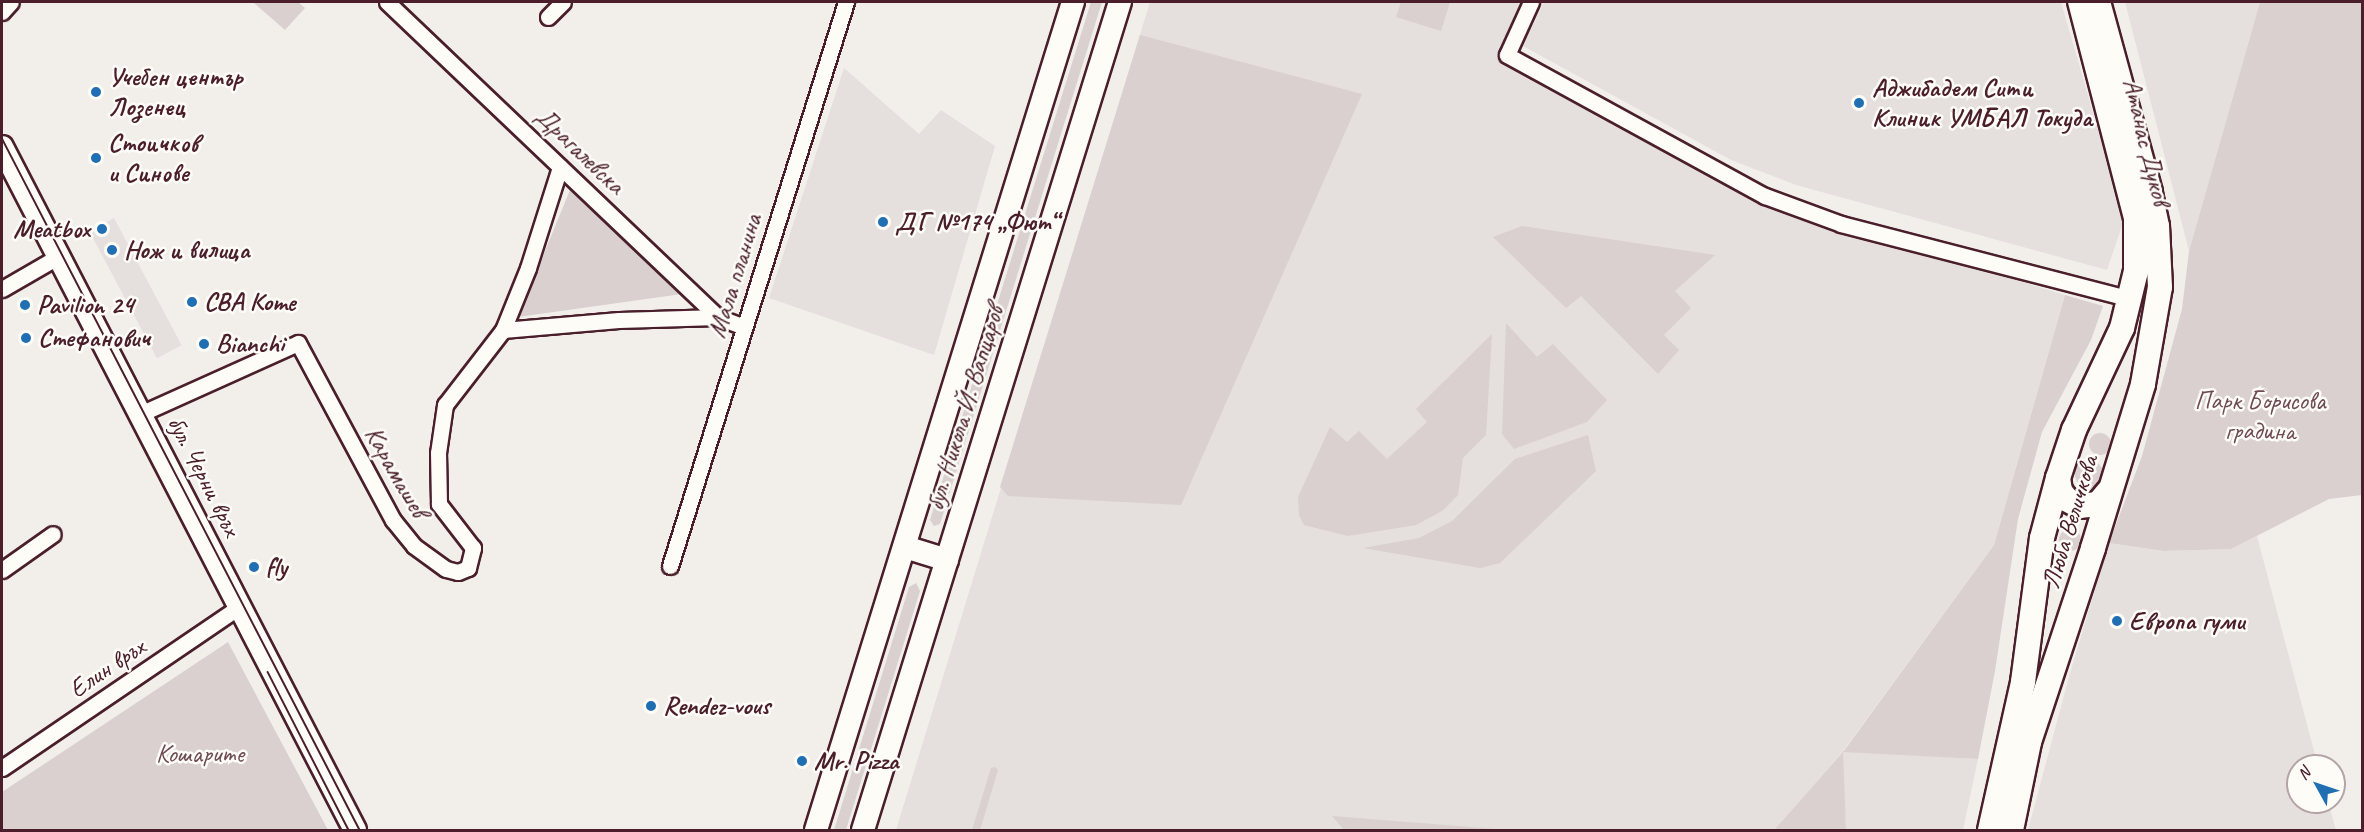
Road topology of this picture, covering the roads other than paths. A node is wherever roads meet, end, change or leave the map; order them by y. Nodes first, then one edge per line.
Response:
1 (11, 2) edge
2 (387, 2) edge
3 (563, 2) edge
4 (846, 2) edge
5 (1073, 2) edge
6 (1120, 2) edge
7 (1531, 2) edge
8 (2080, 2) edge
9 (2098, 2) edge
10 (2, 12) edge
11 (548, 17) dead end
12 (2, 147) edge
13 (560, 167) junction
14 (2157, 226) joint
15 (59, 256) junction
16 (2, 290) edge
17 (2131, 299) junction
18 (718, 317) junction
19 (744, 327) junction
20 (503, 330) junction
21 (2103, 369) junction
22 (2143, 384) junction
23 (140, 414) junction
24 (2058, 477) junction
25 (2108, 492) junction
26 (53, 534) dead end
27 (905, 547) junction
28 (947, 560) junction
29 (670, 566) dead end
30 (2, 570) edge
31 (239, 607) junction
32 (2, 768) edge
33 (355, 831) edge
34 (816, 831) edge
35 (863, 831) edge
36 (1990, 831) edge
37 (2011, 831) edge

1 - 10 street
2 - 13 street, Драгалевска
3 - 11 street
4 - 19 street, Мала планина
5 - 27 main road, бул. Никола Й. Вапцаров
6 - 28 main road, бул. Никола Й. Вапцаров
7 - 17 street
8 - 17 main road, Атанас Дуков
9 - 14 main road, Атанас Дуков
12 - 15 main road, бул. Черни връх
13 - 18 street, Драгалевска
13 - 20 street, Карамашев
14 - 22 main road, Люба Величкова
15 - 16 street
15 - 23 main road, бул. Черни връх
17 - 21 main road, Люба Величкова
18 - 19 street, Драгалевска
18 - 20 street
19 - 29 street, Мала планина
20 - 23 street, Карамашев
21 - 22 main road
21 - 24 main road, Люба Величкова
22 - 25 main road, Люба Величкова
23 - 31 main road, бул. Черни връх
24 - 25 main road
24 - 36 main road, Люба Величкова
25 - 37 main road, Люба Величкова
26 - 30 street
27 - 28 main road
27 - 34 main road, бул. Никола Й. Вапцаров
28 - 35 main road, бул. Никола Й. Вапцаров
31 - 32 street, Елин връх
31 - 33 main road, бул. Черни връх

